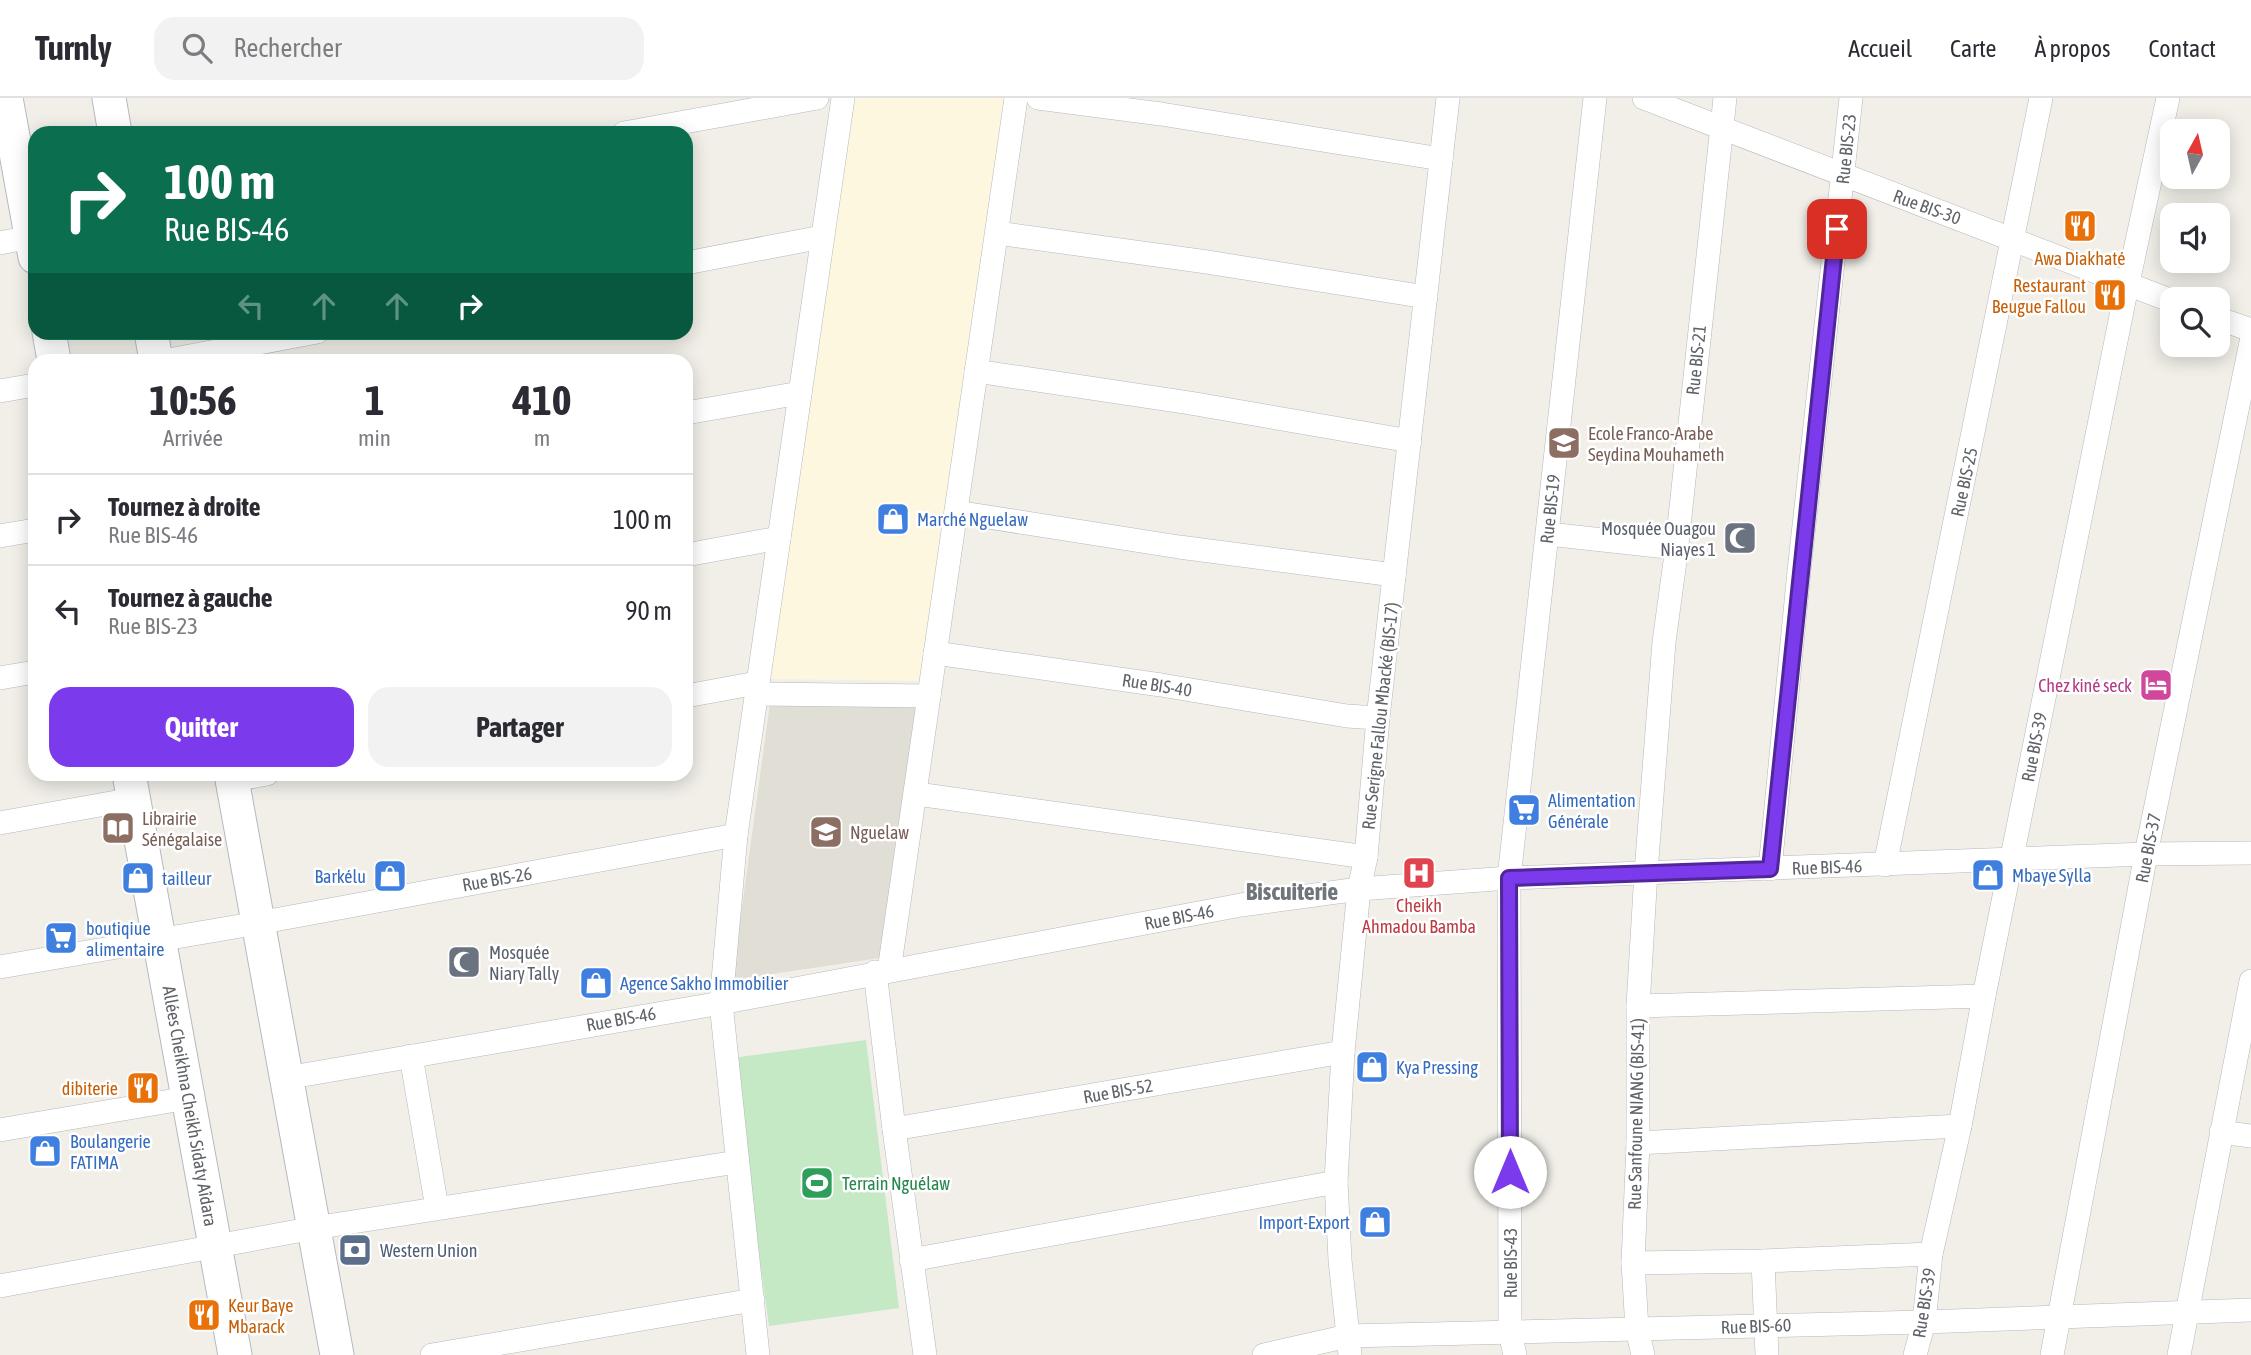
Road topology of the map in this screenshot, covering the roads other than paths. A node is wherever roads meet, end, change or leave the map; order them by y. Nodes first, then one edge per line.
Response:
1 (109, 98) edge
2 (817, 98) edge
3 (843, 98) edge
4 (1016, 98) edge
5 (1038, 98) edge
6 (1448, 98) edge
7 (1595, 98) edge
8 (1644, 98) edge
9 (1725, 98) edge
10 (1851, 98) edge
11 (2041, 98) edge
12 (2168, 98) edge
13 (4, 101) edge
14 (114, 126) edge
15 (663, 126) edge
16 (1721, 128) junction
17 (1441, 159) junction
18 (1842, 176) junction
19 (996, 233) junction
20 (822, 237) junction
21 (2014, 238) junction
22 (22, 246) edge
23 (693, 262) edge
24 (2128, 284) junction
25 (2160, 296) edge
26 (1426, 297) junction
27 (2230, 323) edge
28 (2251, 330) edge
29 (275, 340) edge
30 (2251, 342) edge
31 (201, 354) edge
32 (976, 371) junction
33 (28, 386) edge
34 (0, 391) edge
35 (800, 393) junction
36 (693, 412) edge
37 (1410, 441) junction
38 (956, 512) junction
39 (28, 531) edge
40 (1548, 534) junction
41 (0, 537) edge
42 (779, 538) junction
43 (1676, 548) junction
44 (693, 554) edge
45 (1394, 575) junction
46 (935, 653) junction
47 (28, 673) edge
48 (0, 678) edge
49 (757, 689) junction
50 (693, 695) edge
51 (929, 696) junction
52 (1378, 718) junction
53 (232, 781) edge
54 (131, 786) edge
55 (917, 794) junction
56 (0, 823) edge
57 (736, 835) junction
58 (2251, 853) edge
59 (2146, 854) junction
60 (1366, 857) junction
61 (2012, 859) junction
62 (1885, 865) junction
63 (1770, 869) junction
64 (1646, 873) junction
65 (1509, 878) junction
66 (1359, 889) junction
67 (249, 925) junction
68 (166, 938) junction
69 (0, 967) edge
70 (882, 971) junction
71 (2251, 981) edge
72 (1984, 996) junction
73 (721, 1003) junction
74 (1638, 1006) junction
75 (1343, 1052) junction
76 (411, 1056) junction
77 (286, 1078) junction
78 (188, 1098) junction
79 (1960, 1126) junction
80 (894, 1129) junction
81 (0, 1130) edge
82 (2221, 1132) junction
83 (2251, 1136) edge
84 (1638, 1143) junction
85 (737, 1162) junction
86 (1336, 1182) junction
87 (437, 1209) junction
88 (307, 1229) junction
89 (221, 1245) junction
90 (1931, 1254) junction
91 (911, 1260) junction
92 (1763, 1261) junction
93 (1633, 1263) junction
94 (0, 1286) edge
95 (753, 1300) junction
96 (2251, 1310) edge
97 (2189, 1313) junction
98 (2061, 1317) junction
99 (1924, 1322) junction
100 (1768, 1325) junction
101 (1637, 1329) junction
102 (1512, 1344) edge
103 (1349, 1345) edge
104 (235, 1355) edge
105 (337, 1355) edge
106 (432, 1355) edge
107 (758, 1355) edge
108 (925, 1355) edge
109 (1264, 1355) edge
110 (1643, 1355) edge
111 (1767, 1355) edge
112 (1915, 1355) edge
113 (2052, 1355) edge
114 (2179, 1355) edge

1 - 14 main road
2 - 15 street
3 - 20 street
4 - 19 street
5 - 17 street
6 - 17 street, Rue Serigne Fallou Mbacké (BIS-17)
7 - 40 street, Rue BIS-19
8 - 16 street, Rue BIS-30
9 - 16 street, Rue BIS-21
10 - 18 street, Rue BIS-23
11 - 21 street, Rue BIS-25
12 - 24 street, Rue BIS-39
13 - 22 main road
16 - 18 street, Rue BIS-30
16 - 43 street, Rue BIS-21
17 - 26 street, Rue Serigne Fallou Mbacké (BIS-17)
18 - 21 street, Rue BIS-30
18 - 63 street, Rue BIS-23
19 - 26 street
19 - 32 street
20 - 23 street
20 - 35 street
21 - 24 street, Rue BIS-30
21 - 62 street, Rue BIS-25
24 - 25 street, Rue BIS-30
24 - 61 street, Rue BIS-39
26 - 37 street, Rue Serigne Fallou Mbacké (BIS-17)
27 - 28 street
29 - 31 street
30 - 59 street, Rue BIS-37
32 - 37 street
32 - 38 street
33 - 34 street
35 - 36 street
35 - 42 street
37 - 45 street, Rue Serigne Fallou Mbacké (BIS-17)
38 - 45 street
38 - 46 street
39 - 41 street
40 - 43 street
40 - 65 street, Rue BIS-19
42 - 44 street
42 - 49 street
43 - 64 street, Rue BIS-21
45 - 52 street, Rue Serigne Fallou Mbacké (BIS-17)
46 - 51 street
46 - 52 street, Rue BIS-40
47 - 48 street
49 - 50 street
49 - 51 street
49 - 57 street
51 - 55 street
52 - 60 street, Rue Serigne Fallou Mbacké (BIS-17)
53 - 67 main road
54 - 56 street
54 - 68 main road, Allées Cheikhna Cheikh Sidaty Aîdara
55 - 60 street
55 - 70 street
57 - 67 street, Rue BIS-26
57 - 73 street
58 - 59 street, Rue BIS-46
59 - 61 street, Rue BIS-46
59 - 98 street, Rue BIS-37
60 - 66 street, Rue Serigne Fallou Mbacké (BIS-17)
61 - 62 street, Rue BIS-46
61 - 72 street, Rue BIS-39
62 - 63 street, Rue BIS-46
63 - 64 street, Rue BIS-46
64 - 65 street, Rue BIS-46
64 - 74 street, Rue Sanfoune NIANG (BIS-41)
65 - 66 street, Rue BIS-46
65 - 102 street, Rue BIS-43
66 - 70 street, Rue BIS-46
66 - 75 street, Rue Serigne Fallou Mbacké (BIS-17)
67 - 68 street, Rue BIS-26
67 - 77 main road
68 - 69 street, Rue BIS-26
68 - 78 main road, Allées Cheikhna Cheikh Sidaty Aîdara
70 - 73 street, Rue BIS-46
70 - 80 street
71 - 82 street
72 - 74 street
72 - 79 street, Rue BIS-39
73 - 76 street, Rue BIS-46
73 - 85 street
74 - 84 street, Rue Sanfoune NIANG (BIS-41)
75 - 80 street, Rue BIS-52
75 - 86 street, Rue Serigne Fallou Mbacké (BIS-17)
76 - 77 street, Rue BIS-46
76 - 87 street
77 - 88 main road
78 - 81 street
78 - 89 main road, Allées Cheikhna Cheikh Sidaty Aîdara
79 - 84 street
79 - 90 street, Rue BIS-39
80 - 91 street
82 - 83 street
82 - 97 street
84 - 93 street, Rue Sanfoune NIANG (BIS-41)
85 - 87 street
85 - 95 street
86 - 91 street
86 - 103 street, Rue Serigne Fallou Mbacké (BIS-17)
87 - 88 street
88 - 89 street
88 - 105 main road
89 - 94 street
89 - 104 main road, Allées Cheikhna Cheikh Sidaty Aîdara
90 - 92 street
90 - 99 street, Rue BIS-39
91 - 108 street
92 - 93 street
92 - 100 street
93 - 101 street, Rue Sanfoune NIANG (BIS-41)
95 - 106 street
95 - 107 street
96 - 97 street, Rue BIS-60
97 - 98 street, Rue BIS-60
97 - 114 street
98 - 99 street, Rue BIS-60
98 - 113 street, Rue BIS-37
99 - 100 street, Rue BIS-60
99 - 112 street, Rue BIS-39
100 - 101 street, Rue BIS-60
100 - 111 street
101 - 102 street, Rue BIS-60
101 - 110 street, Rue Sanfoune NIANG (BIS-41)
102 - 103 street, Rue BIS-60
103 - 109 street, Rue BIS-60

